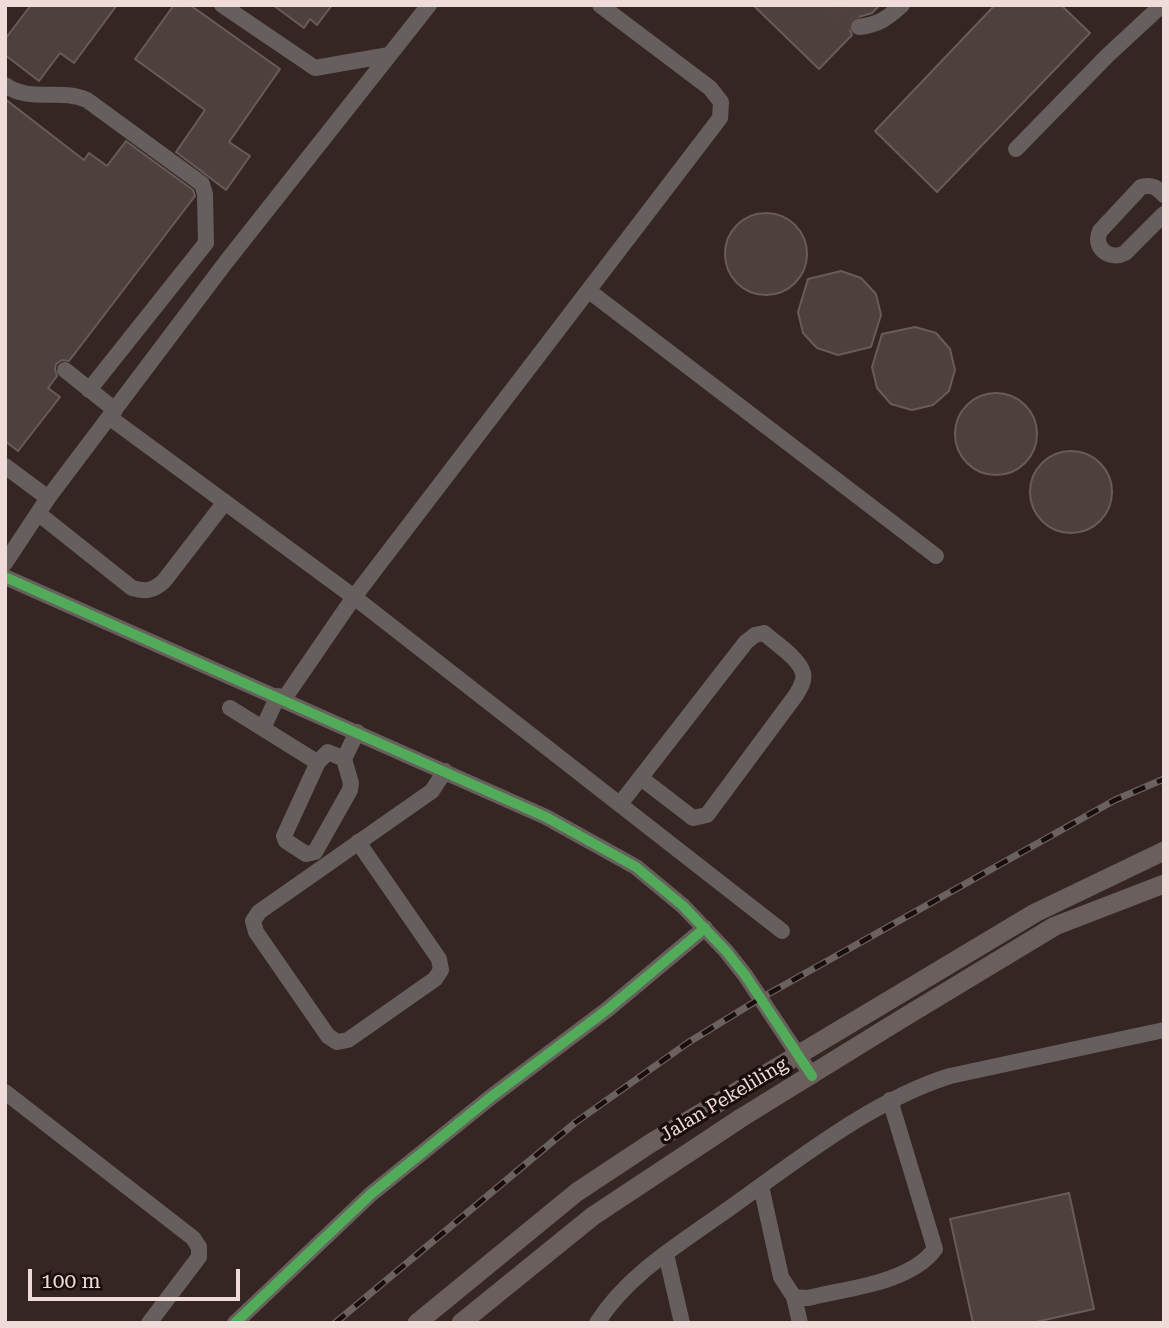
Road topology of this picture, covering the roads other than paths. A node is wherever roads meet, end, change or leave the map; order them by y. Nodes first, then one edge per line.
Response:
1 (222, 5) edge
2 (429, 5) edge
3 (600, 5) edge
4 (902, 5) edge
5 (1162, 5) edge
6 (859, 27) dead end
7 (389, 55) junction
8 (5, 85) edge
9 (1016, 149) dead end
10 (1164, 195) edge
11 (1164, 214) edge
12 (206, 243) junction
13 (226, 262) junction
14 (589, 291) junction
15 (65, 370) dead end
16 (89, 390) junction
17 (112, 414) junction
18 (5, 466) edge
19 (48, 498) junction
20 (225, 502) junction
21 (39, 514) junction
22 (936, 556) dead end
23 (5, 563) edge
24 (5, 577) edge
25 (354, 597) junction
26 (281, 698) junction
27 (230, 708) dead end
28 (263, 728) junction
29 (357, 732) junction
30 (344, 759) junction
31 (318, 762) junction
32 (444, 771) junction
33 (640, 778) junction
34 (620, 804) junction
35 (358, 842) junction
36 (1164, 851) edge
37 (1164, 884) edge
38 (705, 928) junction
39 (782, 931) dead end
40 (1164, 1030) edge
41 (799, 1055) junction
42 (812, 1076) junction
43 (5, 1092) edge
44 (890, 1100) junction
45 (761, 1186) junction
46 (666, 1254) junction
47 (794, 1297) junction
48 (149, 1323) edge
49 (235, 1323) edge
50 (417, 1323) edge
51 (461, 1323) edge
52 (597, 1323) edge
53 (682, 1323) edge
54 (800, 1323) edge

1 - 7 street
2 - 7 street
3 - 14 street
4 - 6 street
5 - 9 street
7 - 13 street
8 - 12 street
10 - 11 street
12 - 13 street
12 - 16 street
13 - 17 street
14 - 22 street
14 - 25 street
15 - 16 street
16 - 17 street
17 - 19 street
17 - 20 street
18 - 19 street
19 - 21 street
20 - 21 street
20 - 25 street
21 - 23 street
24 - 26 street
25 - 26 street
25 - 34 street
26 - 28 street
26 - 29 street
27 - 28 street
28 - 31 street
29 - 30 street
29 - 32 street
30 - 31 street
30 - 31 street
32 - 35 street
32 - 38 street
33 - 33 street
33 - 34 street
34 - 39 street
35 - 35 street
36 - 41 main road, Jalan Pekeliling
37 - 42 main road, Jalan Pekeliling
38 - 41 street
38 - 49 street
40 - 44 street
41 - 42 street
41 - 50 main road, Jalan Pekeliling
42 - 51 main road, Jalan Pekeliling
43 - 48 street
44 - 45 street
44 - 47 street
45 - 46 street
45 - 47 street
46 - 52 street
46 - 53 street
47 - 54 street

